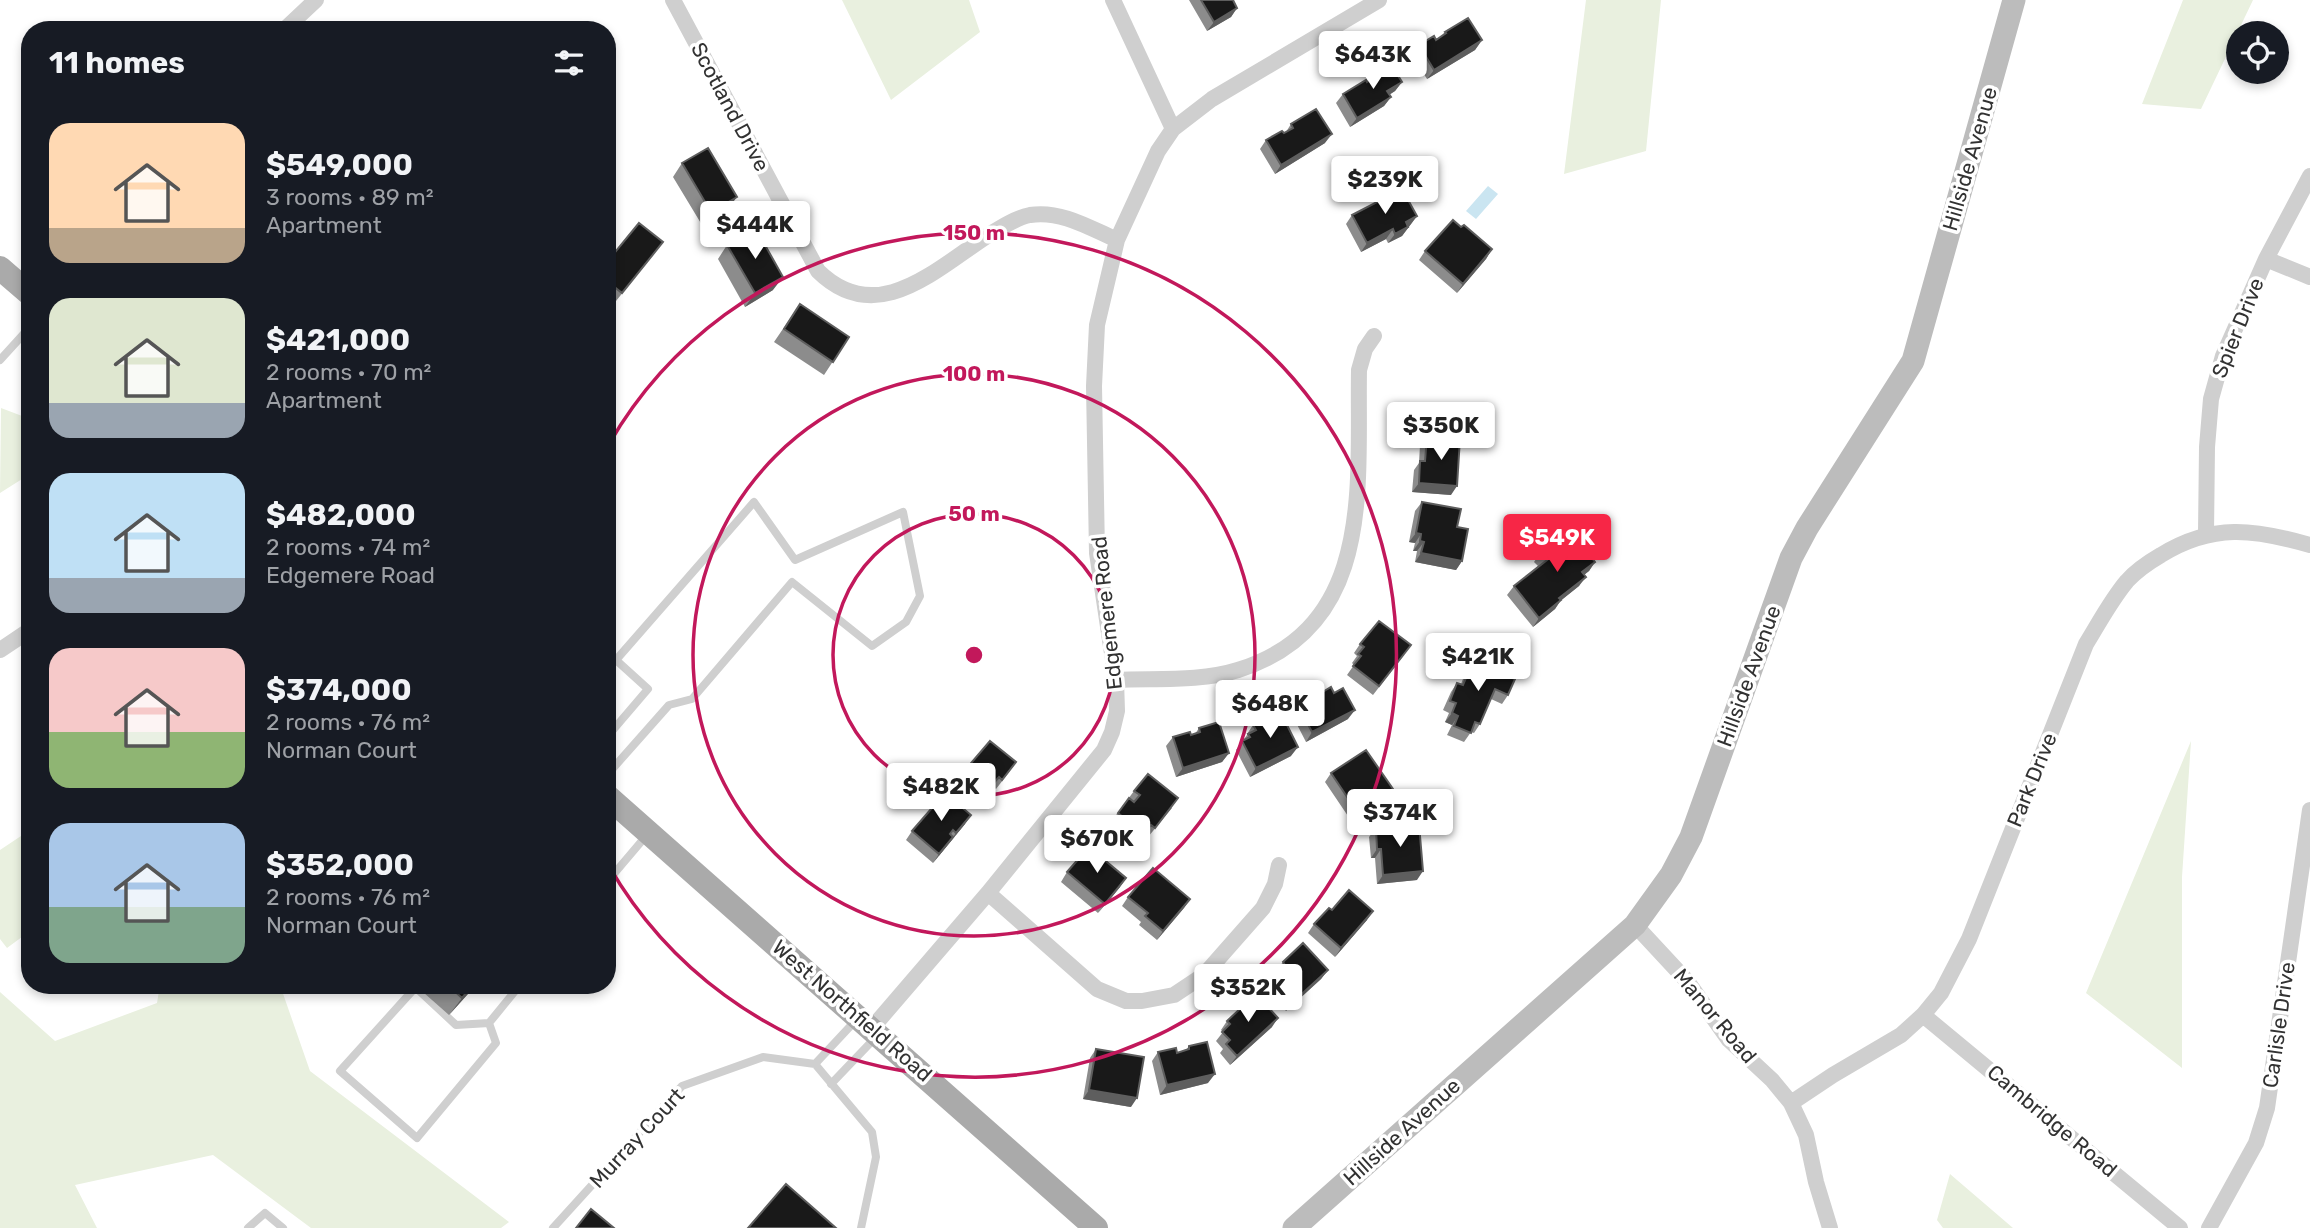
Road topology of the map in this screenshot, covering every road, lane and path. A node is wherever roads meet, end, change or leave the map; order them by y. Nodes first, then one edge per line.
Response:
1 (316, 0) edge
2 (673, 0) edge
3 (1113, 0) edge
4 (1379, 0) edge
5 (2014, 0) edge
6 (294, 21) edge
7 (1173, 129) junction
8 (2310, 176) edge
9 (1117, 240) junction
10 (2266, 259) junction
11 (0, 268) edge
12 (2310, 277) edge
13 (21, 286) edge
14 (1374, 336) dead end
15 (21, 337) edge
16 (0, 360) edge
17 (2206, 533) junction
18 (2310, 545) edge
19 (21, 636) edge
20 (0, 650) edge
21 (616, 660) edge
22 (616, 660) edge
23 (1116, 680) junction
24 (616, 726) edge
25 (616, 765) edge
26 (616, 804) edge
27 (2310, 810) edge
28 (649, 832) junction
29 (1279, 865) dead end
30 (616, 871) edge
31 (988, 893) junction
32 (1635, 925) junction
33 (407, 994) edge
34 (421, 994) edge
35 (513, 994) edge
36 (1923, 1015) junction
37 (489, 1023) junction
38 (870, 1026) junction
39 (816, 1064) junction
40 (831, 1084) junction
41 (1791, 1103) junction
42 (248, 1228) edge
43 (283, 1228) edge
44 (553, 1228) edge
45 (861, 1228) edge
46 (1096, 1228) edge
47 (1294, 1228) edge
48 (1830, 1228) edge
49 (2180, 1228) edge
50 (2209, 1228) edge

1 - 6 street
2 - 9 street, Scotland Drive
3 - 7 street
4 - 7 street, Edgemere Road
5 - 32 street, Hillside Avenue
7 - 9 street, Edgemere Road
8 - 10 street, Spier Drive
9 - 23 street, Edgemere Road
10 - 12 street
10 - 17 street, Spier Drive
11 - 13 main road
14 - 23 street
15 - 16 lane
17 - 18 street, Park Drive
17 - 36 street, Park Drive
19 - 20 street
21 - 25 lane
22 - 24 lane
23 - 31 street, Edgemere Road
26 - 28 main road, West Northfield Road
27 - 50 street, Carlisle Drive
28 - 30 lane
28 - 38 main road, West Northfield Road
29 - 31 street
31 - 38 street, Edgemere Road
32 - 41 street, Manor Road
32 - 47 street, Hillside Avenue
33 - 37 lane
34 - 37 lane
35 - 37 lane
36 - 41 street, Park Drive
36 - 49 street, Cambridge Road
38 - 39 lane
38 - 40 lane
38 - 46 main road, West Northfield Road
39 - 40 lane
39 - 44 lane, Murray Court
40 - 45 lane
41 - 48 street, Manor Road
42 - 43 lane

